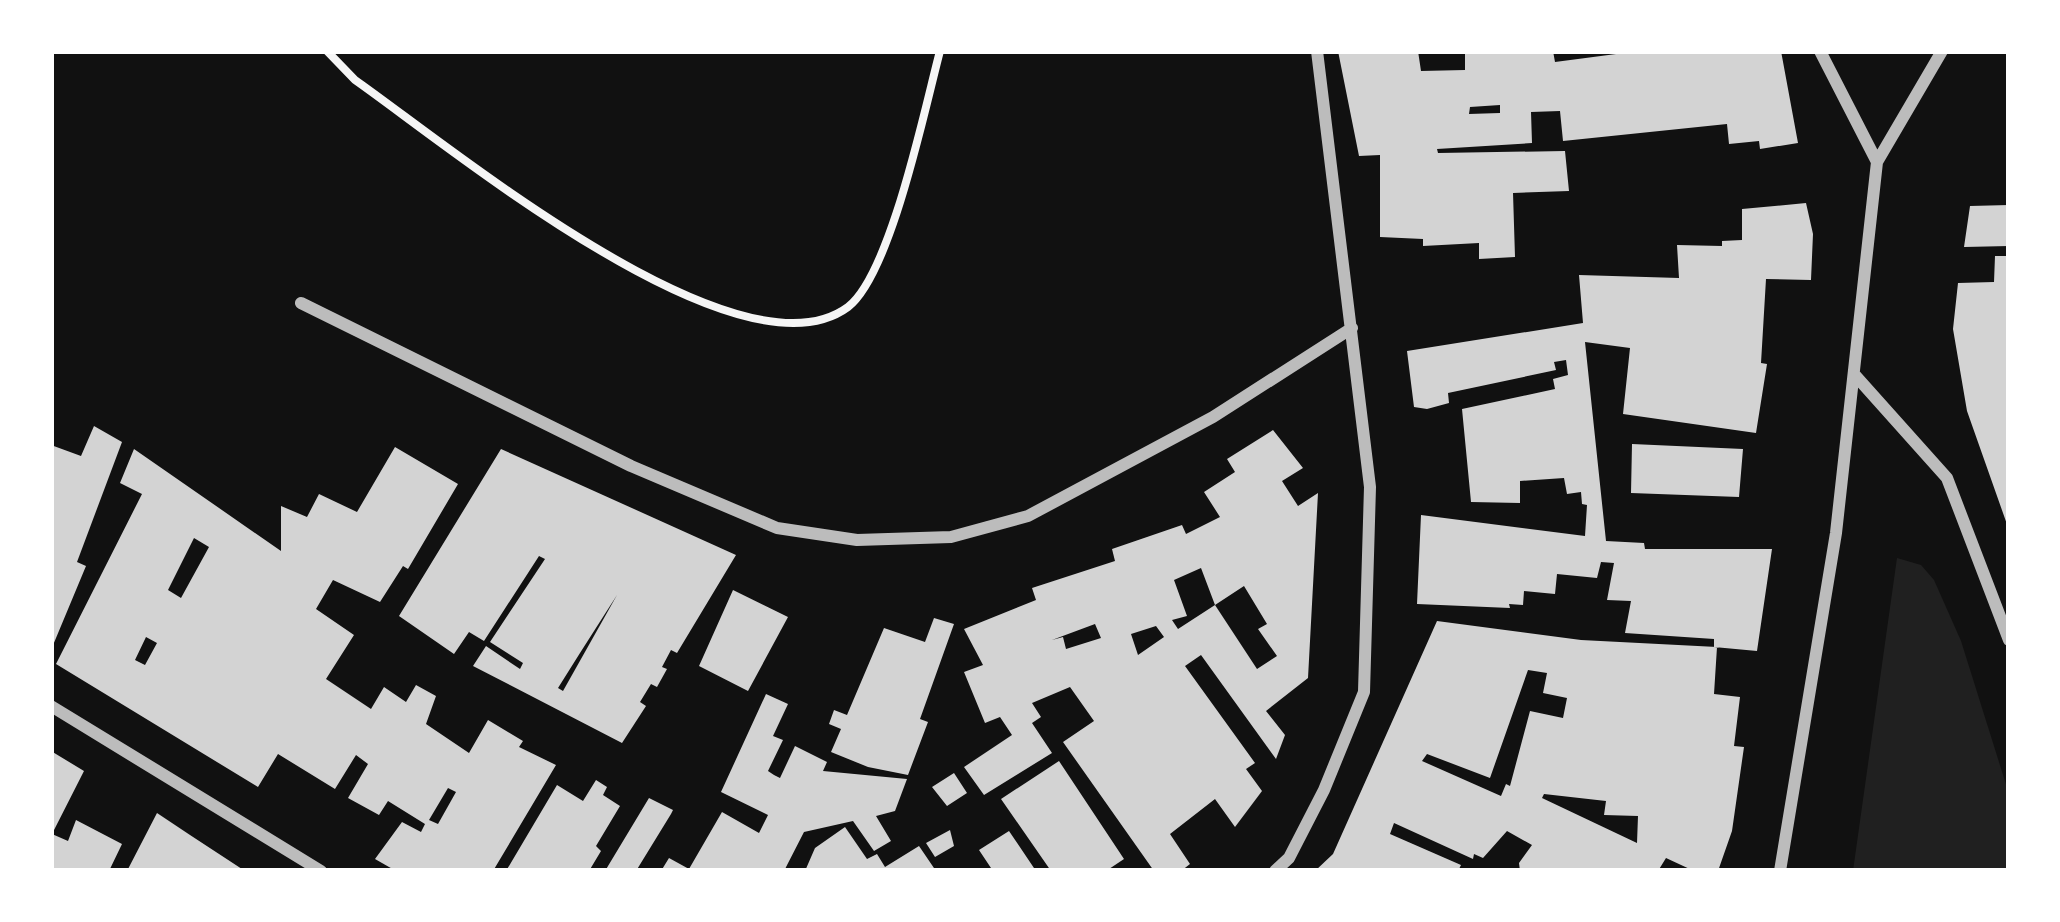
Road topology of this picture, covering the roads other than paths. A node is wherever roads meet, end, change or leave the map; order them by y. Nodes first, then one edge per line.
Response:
1 (1317, 51) edge
2 (1820, 51) edge
3 (1942, 51) edge
4 (1877, 162) junction
5 (302, 303) dead end
6 (1352, 328) junction
7 (1854, 374) junction
8 (2009, 640) edge
9 (51, 706) edge
10 (321, 871) edge
11 (1275, 871) edge
12 (1780, 871) edge

1 - 6 street
2 - 4 street
3 - 4 street
4 - 7 street
5 - 6 street
6 - 11 street
7 - 8 street
7 - 12 street
9 - 10 street

